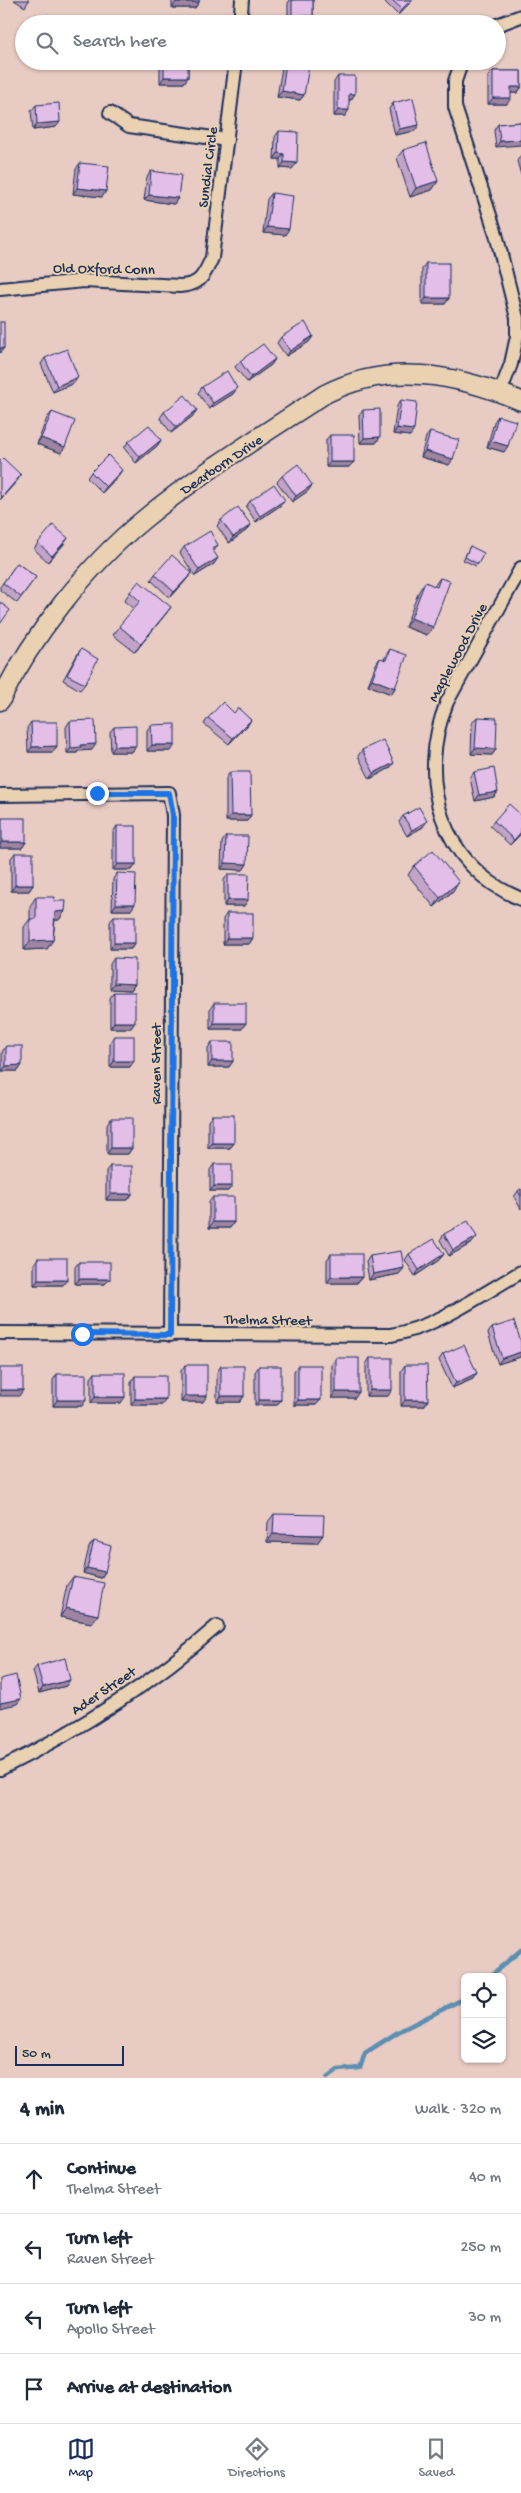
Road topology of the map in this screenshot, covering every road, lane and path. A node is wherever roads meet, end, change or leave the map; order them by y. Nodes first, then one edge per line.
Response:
1 (242, 0) edge
2 (241, 15) edge
3 (521, 16) edge
4 (506, 22) edge
5 (235, 70) edge
6 (459, 70) edge
7 (110, 113) dead end
8 (228, 140) junction
9 (204, 276) joint
10 (0, 289) edge
11 (500, 392) junction
12 (521, 401) edge
13 (521, 568) edge
14 (0, 701) edge
15 (0, 795) edge
16 (521, 899) edge
17 (521, 1272) edge
18 (0, 1333) edge
19 (170, 1335) junction
20 (217, 1626) dead end
21 (0, 1769) edge

1 - 2 street
3 - 4 street
5 - 8 street, Sundial Circle
6 - 11 street
7 - 8 street
8 - 9 street, Sundial Circle
9 - 10 street, Old Oxford Conn
11 - 12 street, Dearborn Drive
11 - 14 street, Dearborn Drive
13 - 16 street, Maplewood Drive
15 - 19 street, Raven Street
17 - 19 street, Thelma Street
18 - 19 street, Thelma Street
20 - 21 street, Ader Street

